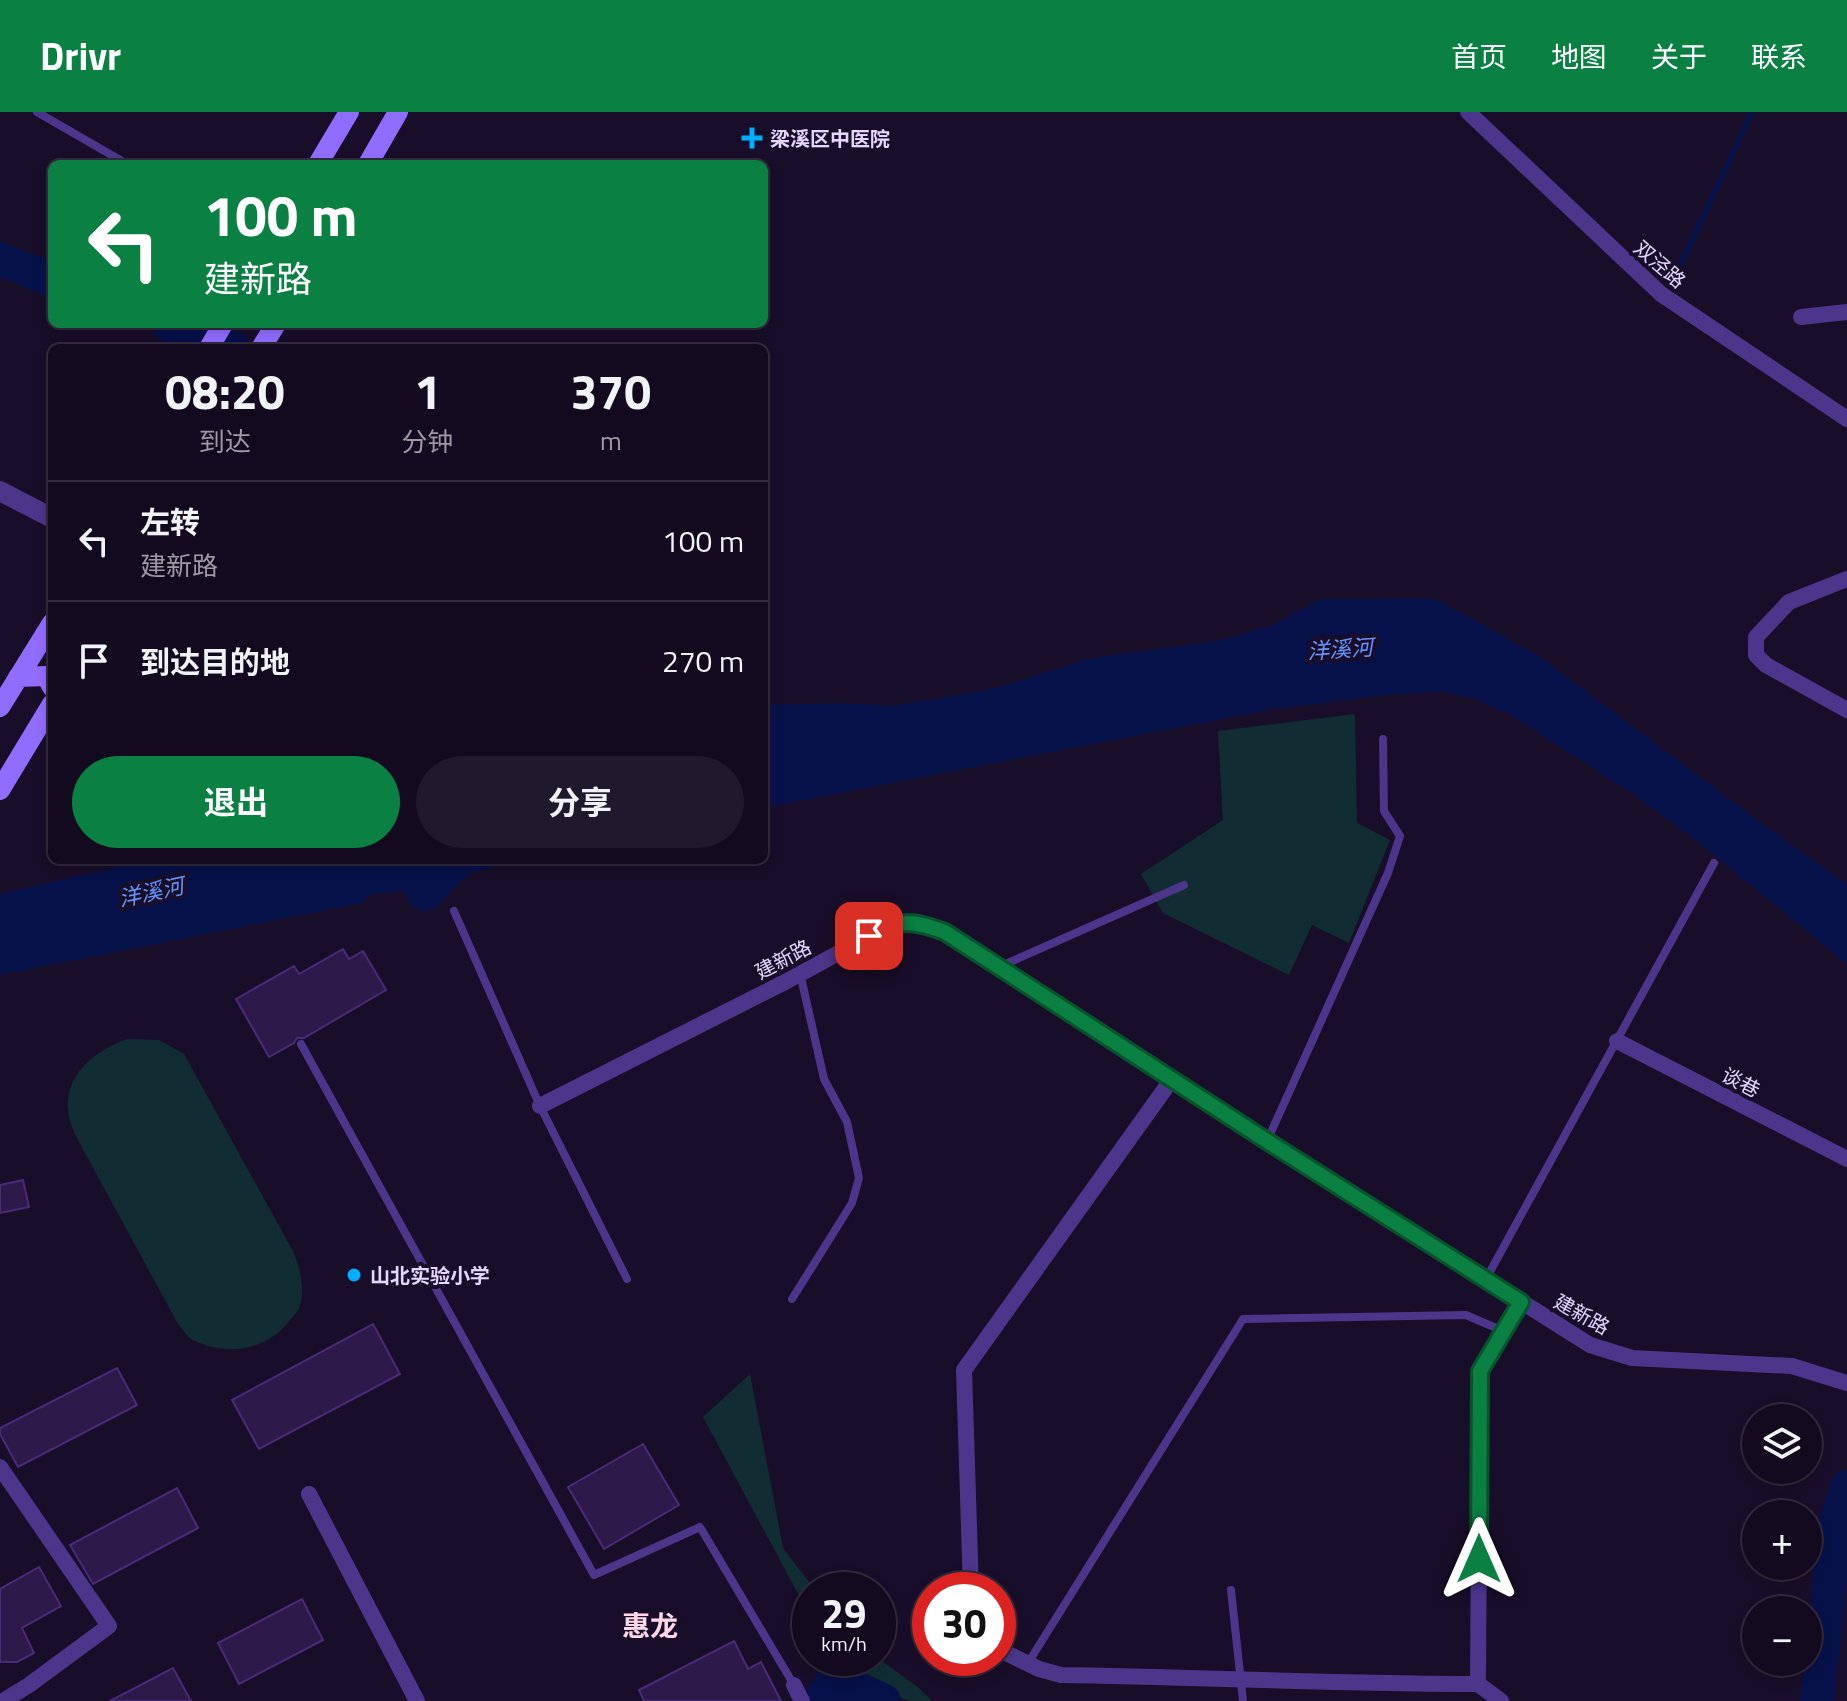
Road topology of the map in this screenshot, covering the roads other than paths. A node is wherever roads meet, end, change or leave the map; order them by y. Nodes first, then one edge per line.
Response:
1 (37, 112) edge
2 (349, 112) edge
3 (398, 112) edge
4 (1468, 112) edge
5 (120, 160) edge
6 (320, 160) edge
7 (370, 160) edge
8 (1847, 312) edge
9 (1801, 317) dead end
10 (1847, 419) edge
11 (0, 491) edge
12 (48, 516) edge
13 (1847, 579) edge
14 (48, 629) edge
15 (18, 677) junction
16 (48, 680) edge
17 (0, 707) edge
18 (1847, 710) edge
19 (48, 711) edge
20 (1383, 739) dead end
21 (0, 790) edge
22 (1714, 863) dead end
23 (1184, 885) dead end
24 (454, 911) dead end
25 (999, 967) junction
26 (800, 973) junction
27 (1617, 1041) junction
28 (301, 1044) dead end
29 (1172, 1079) junction
30 (540, 1106) junction
31 (1267, 1141) junction
32 (1847, 1159) edge
33 (627, 1279) dead end
34 (1486, 1279) junction
35 (792, 1299) dead end
36 (1521, 1302) junction
37 (1503, 1331) junction
38 (1847, 1383) edge
39 (0, 1467) edge
40 (309, 1494) dead end
41 (970, 1572) edge
42 (1231, 1590) dead end
43 (1016, 1658) edge
44 (1028, 1664) junction
45 (1240, 1678) junction
46 (1478, 1684) junction
47 (794, 1685) joint
48 (3, 1701) edge
49 (417, 1701) edge
50 (802, 1701) edge
51 (1243, 1701) edge
52 (1501, 1701) edge

1 - 5 lane
2 - 6 main road
3 - 7 main road
4 - 10 street, 双泾路
8 - 9 street
11 - 12 street
13 - 18 street
14 - 15 main road
15 - 16 main road
15 - 17 main road
19 - 21 main road
20 - 31 lane
22 - 27 lane
23 - 25 lane
24 - 30 lane
25 - 26 street, 建新路
25 - 29 street, 建新路
26 - 30 street, 建新路
26 - 35 lane
27 - 32 street, 谈巷
27 - 34 lane
28 - 47 lane
29 - 31 street, 建新路
29 - 41 street
30 - 33 lane
31 - 34 street, 建新路
34 - 36 street, 建新路
36 - 37 street
36 - 38 street, 建新路
37 - 44 lane
37 - 46 street
39 - 48 street
40 - 49 street
42 - 45 lane
43 - 44 street
44 - 45 street
45 - 46 street
45 - 51 lane
46 - 52 street
47 - 50 street

